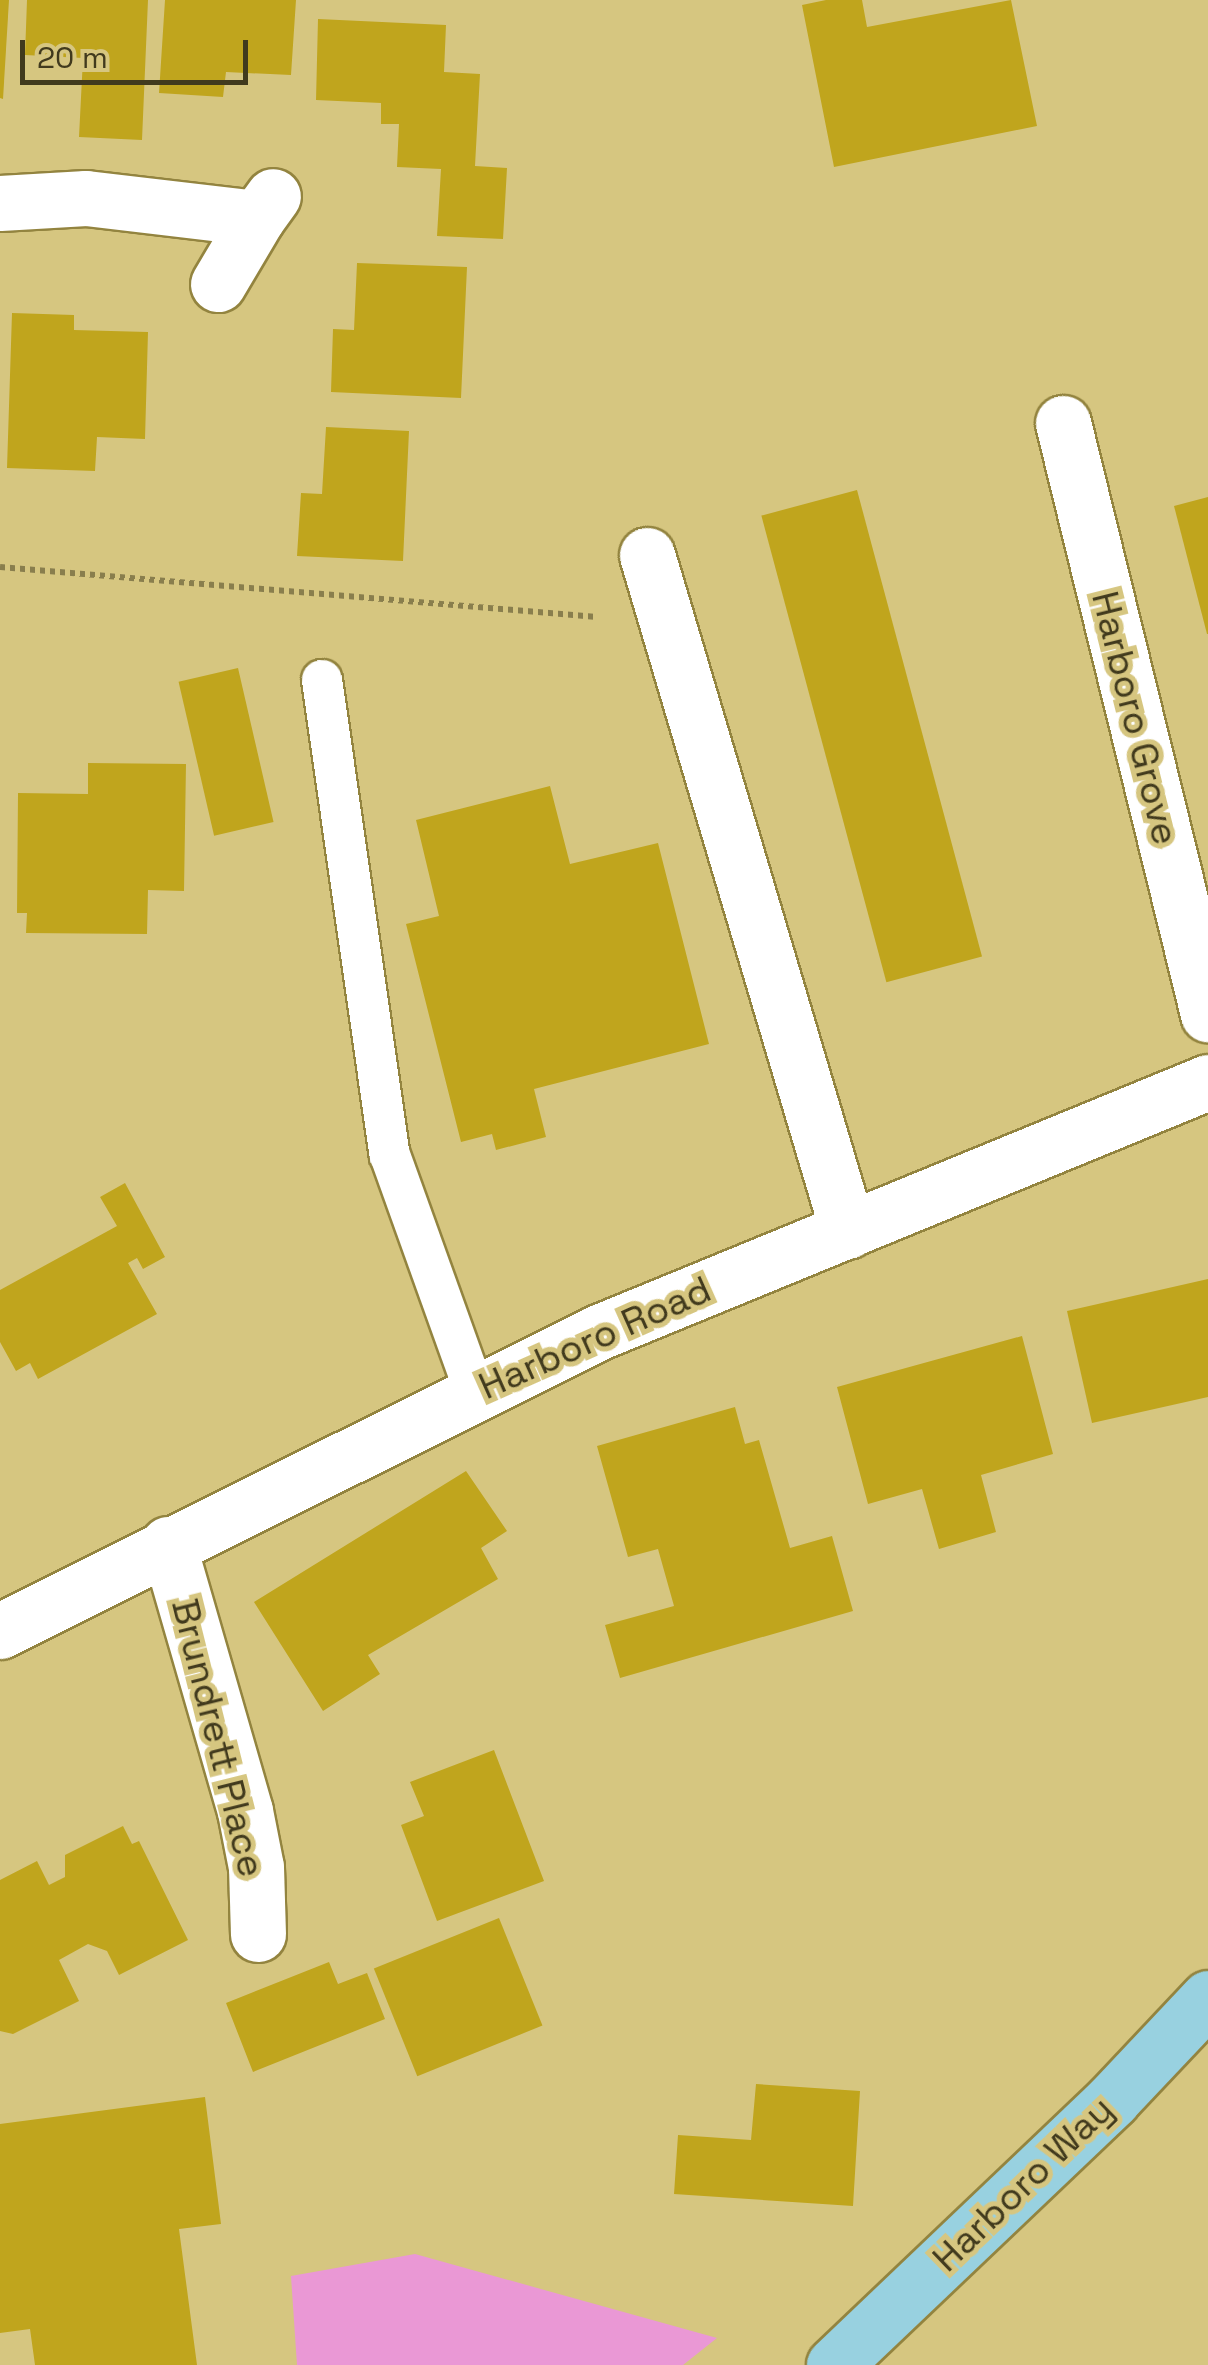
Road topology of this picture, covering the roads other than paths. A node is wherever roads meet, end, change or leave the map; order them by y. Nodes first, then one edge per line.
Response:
1 (0, 202) edge
2 (218, 284) dead end
3 (1063, 423) dead end
4 (648, 555) dead end
5 (322, 680) dead end
6 (1208, 1014) edge
7 (1208, 1082) edge
8 (848, 1230) junction
9 (474, 1390) junction
10 (168, 1544) junction
11 (0, 1631) edge
12 (258, 1934) dead end
13 (1208, 1998) edge
14 (834, 2365) edge

1 - 2 street
3 - 6 street, Harboro Grove
4 - 8 street
5 - 9 lane
7 - 8 street, Harboro Road
8 - 9 street, Harboro Road
9 - 10 street, Harboro Road
10 - 11 street, Harboro Road
10 - 12 street, Brundrett Place
13 - 14 main road, Harboro Way

